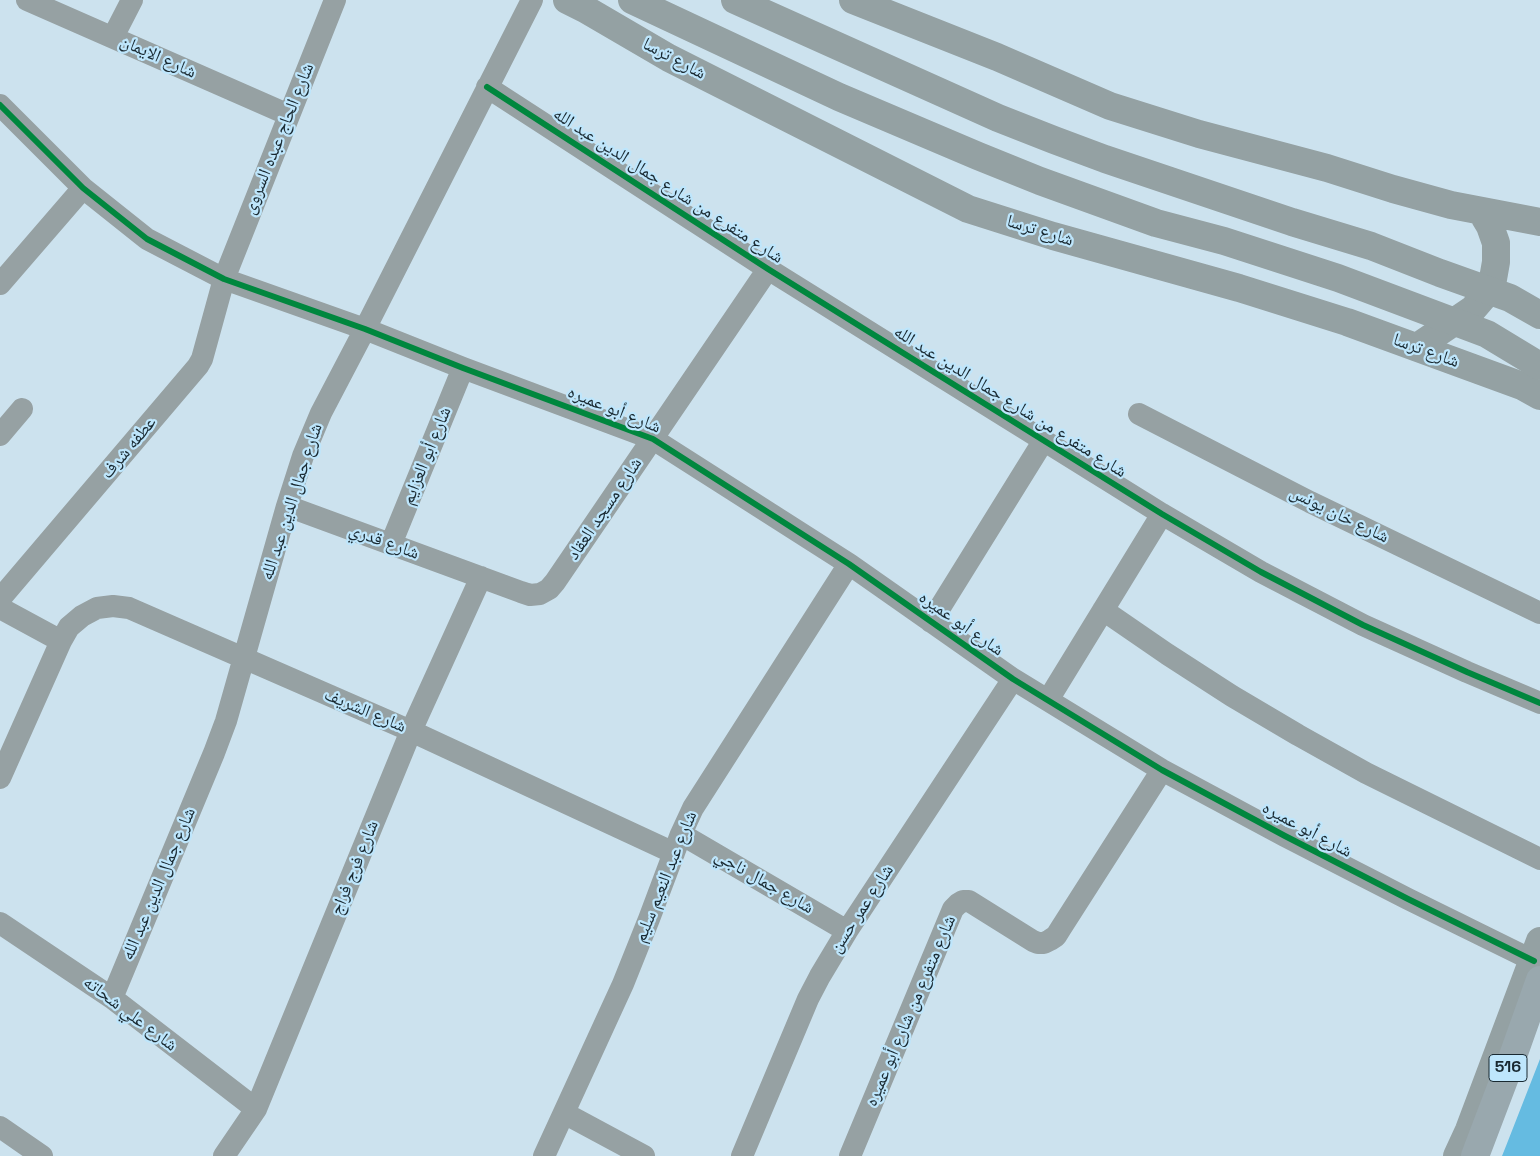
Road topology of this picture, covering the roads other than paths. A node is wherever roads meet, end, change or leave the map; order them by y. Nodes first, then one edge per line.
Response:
1 (27, 0) edge
2 (132, 0) edge
3 (335, 0) edge
4 (532, 0) edge
5 (567, 0) edge
6 (632, 0) edge
7 (735, 0) edge
8 (853, 0) edge
9 (113, 37) junction
10 (487, 87) junction
11 (289, 115) junction
12 (3, 116) edge
13 (83, 188) junction
14 (1481, 211) junction
15 (1540, 222) edge
16 (768, 269) junction
17 (224, 279) junction
18 (0, 284) edge
19 (1540, 315) edge
20 (365, 330) junction
21 (1417, 347) junction
22 (1540, 366) edge
23 (463, 368) junction
24 (1540, 396) edge
25 (22, 409) dead end
26 (1140, 414) dead end
27 (0, 435) edge
28 (652, 439) junction
29 (1044, 440) junction
30 (287, 506) junction
31 (1162, 514) junction
32 (391, 544) junction
33 (849, 564) junction
34 (482, 578) junction
35 (0, 599) edge
36 (0, 608) edge
37 (1103, 610) junction
38 (1540, 613) edge
39 (931, 622) junction
40 (61, 641) junction
41 (244, 658) junction
42 (1013, 679) junction
43 (1048, 700) junction
44 (1540, 703) edge
45 (411, 731) junction
46 (1162, 770) junction
47 (0, 778) edge
48 (677, 843) junction
49 (1540, 859) edge
50 (0, 923) edge
51 (847, 931) junction
52 (1538, 961) edge
53 (112, 998) junction
54 (256, 1109) junction
55 (564, 1112) junction
56 (0, 1127) edge
57 (42, 1156) edge
58 (224, 1156) edge
59 (544, 1156) edge
60 (644, 1156) edge
61 (742, 1156) edge
62 (850, 1156) edge
63 (1457, 1156) edge
64 (1475, 1156) edge

1 - 9 street, شارع الايمان
2 - 9 street
3 - 11 street, شارع الحاج عبده السروى
4 - 10 street, شارع جمال الدين عبد الله
5 - 21 main road, شارع ترسا
6 - 22 main road, bridge
7 - 19 main road, bridge
8 - 14 main road
9 - 11 street, شارع الايمان
10 - 16 street, شارع متفرع من شارع جمال الدين عبد الله
10 - 20 street, شارع جمال الدين عبد الله
11 - 17 street, شارع الحاج عبده السروى
12 - 13 street, شارع أبو عميره
13 - 17 street, شارع أبو عميره
13 - 18 street
14 - 15 main road
14 - 21 main road
16 - 28 street, شارع مسجد العقاد
16 - 29 street, شارع متفرع من شارع جمال الدين عبد الله
17 - 20 street, شارع أبو عميره
17 - 35 street, عطفه شرف
20 - 23 street, شارع أبو عميره
20 - 30 street, شارع جمال الدين عبد الله
21 - 24 main road, شارع ترسا
23 - 28 street, شارع أبو عميره
23 - 32 street, شارع أبو العزايم
25 - 27 street
26 - 38 street, شارع خان يونس
28 - 33 street, شارع أبو عميره
28 - 34 street, شارع مسجد العقاد
29 - 31 street, شارع متفرع من شارع جمال الدين عبد الله
29 - 39 street
30 - 32 street, شارع قدري
30 - 41 street, شارع جمال الدين عبد الله
31 - 37 street
31 - 44 street, شارع متفرع من شارع جمال الدين عبد الله
32 - 34 street, شارع قدري
33 - 39 street, شارع أبو عميره
33 - 48 street, شارع عبد النعيم سليم
34 - 45 street, شارع فرج فراج
36 - 40 street
37 - 43 street
37 - 49 street
39 - 42 street, شارع أبو عميره
40 - 41 street, شارع الشريف
40 - 47 street, شارع الشريف
41 - 45 street, شارع الشريف
41 - 53 street, شارع جمال الدين عبد الله
42 - 43 street, شارع أبو عميره
42 - 51 street, شارع عمر حسن
43 - 46 street, شارع أبو عميره
45 - 48 street, شارع الشريف
45 - 54 street, شارع فرج فراج
46 - 52 street, شارع أبو عميره
46 - 62 street, شارع متفرع من شارع أبو عميره
48 - 51 street, شارع جمال ناجي
48 - 55 street, شارع عبد النعيم سليم
50 - 53 street, شارع علي شحاته
51 - 61 street, شارع عمر حسن
52 - 63 main road
52 - 64 highway, 516
53 - 54 street, شارع علي شحاته
54 - 58 street, شارع فرج فراج
55 - 59 street, شارع عبد النعيم سليم
55 - 60 street
56 - 57 street

